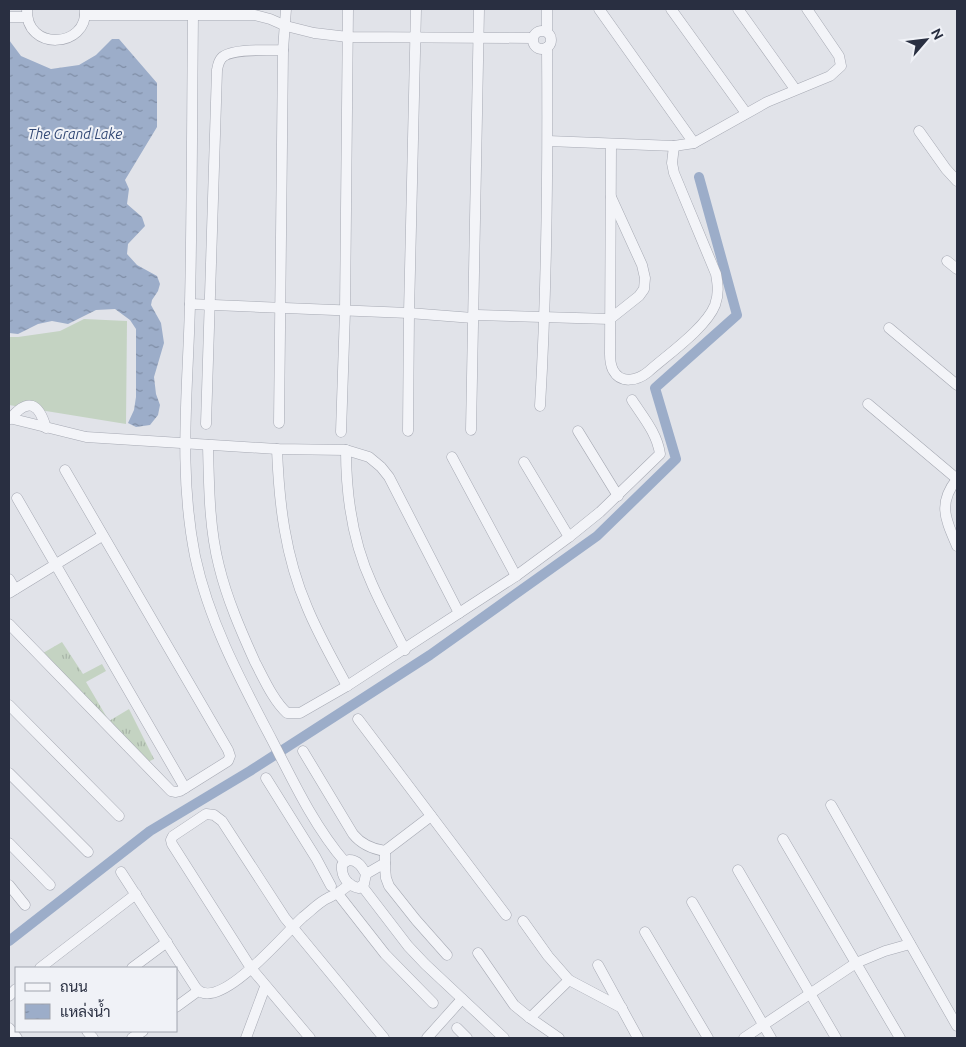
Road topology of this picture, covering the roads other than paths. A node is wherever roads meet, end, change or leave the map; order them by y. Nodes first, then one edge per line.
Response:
1 (286, 9) edge
2 (348, 9) edge
3 (416, 9) edge
4 (480, 9) edge
5 (547, 9) edge
6 (599, 9) edge
7 (671, 9) edge
8 (738, 9) edge
9 (807, 9) edge
10 (85, 12) edge
11 (27, 13) edge
12 (193, 15) junction
13 (9, 17) edge
14 (286, 26) junction
15 (546, 32) junction
16 (415, 36) junction
17 (348, 37) junction
18 (478, 38) junction
19 (532, 38) junction
20 (547, 47) junction
21 (283, 50) junction
22 (795, 89) junction
23 (746, 113) junction
24 (919, 131) dead end
25 (548, 141) junction
26 (694, 143) junction
27 (611, 144) junction
28 (674, 146) junction
29 (957, 181) edge
30 (611, 196) junction
31 (947, 261) dead end
32 (957, 269) edge
33 (190, 304) junction
34 (210, 306) junction
35 (281, 308) junction
36 (345, 311) junction
37 (409, 313) junction
38 (544, 316) junction
39 (473, 318) junction
40 (610, 319) junction
41 (890, 328) dead end
42 (957, 385) edge
43 (632, 400) dead end
44 (868, 404) dead end
45 (540, 406) dead end
46 (10, 418) edge
47 (279, 423) dead end
48 (206, 424) dead end
49 (46, 428) junction
50 (471, 430) dead end
51 (578, 430) dead end
52 (408, 431) dead end
53 (342, 432) dead end
54 (184, 443) junction
55 (208, 445) junction
56 (277, 449) junction
57 (346, 450) junction
58 (452, 457) dead end
59 (524, 462) dead end
60 (65, 470) dead end
61 (957, 479) edge
62 (618, 496) junction
63 (16, 498) dead end
64 (102, 536) junction
65 (570, 537) junction
66 (957, 546) edge
67 (55, 564) junction
68 (516, 576) junction
69 (9, 579) edge
70 (12, 591) edge
71 (458, 613) junction
72 (9, 624) edge
73 (405, 650) junction
74 (347, 686) junction
75 (9, 705) edge
76 (358, 719) dead end
77 (303, 752) dead end
78 (9, 772) edge
79 (266, 778) dead end
80 (185, 788) junction
81 (831, 805) dead end
82 (119, 816) dead end
83 (431, 816) junction
84 (783, 839) dead end
85 (9, 843) edge
86 (374, 849) junction
87 (385, 851) junction
88 (88, 852) dead end
89 (345, 862) junction
90 (358, 863) junction
91 (385, 863) junction
92 (738, 870) dead end
93 (121, 872) dead end
94 (366, 874) junction
95 (347, 880) junction
96 (9, 885) edge
97 (50, 885) dead end
98 (362, 886) junction
99 (332, 893) junction
100 (136, 894) junction
101 (692, 902) dead end
102 (25, 905) dead end
103 (506, 915) dead end
104 (523, 921) dead end
105 (292, 927) junction
106 (645, 932) dead end
107 (167, 942) junction
108 (910, 944) junction
109 (478, 953) dead end
110 (447, 955) dead end
111 (856, 963) junction
112 (598, 965) dead end
113 (41, 967) edge
114 (133, 967) edge
115 (251, 968) junction
116 (569, 980) junction
117 (266, 987) junction
118 (198, 991) junction
119 (810, 994) junction
120 (462, 999) junction
121 (433, 1003) dead end
122 (178, 1005) edge
123 (622, 1008) junction
124 (530, 1018) junction
125 (764, 1025) junction
126 (957, 1026) edge
127 (9, 1028) edge
128 (457, 1028) dead end
129 (17, 1038) edge
130 (246, 1038) edge
131 (310, 1038) edge
132 (384, 1038) edge
133 (427, 1038) edge
134 (467, 1038) edge
135 (504, 1038) edge
136 (560, 1038) edge
137 (638, 1038) edge
138 (708, 1038) edge
139 (744, 1038) edge
140 (771, 1038) edge
141 (836, 1038) edge
142 (900, 1038) edge

1 - 14 street
2 - 17 street
3 - 16 street
4 - 18 street
5 - 15 street
6 - 26 street
7 - 23 street
8 - 22 street
9 - 22 street
10 - 11 street
10 - 12 street
11 - 13 street
12 - 14 street
12 - 33 street
14 - 17 street
14 - 21 street
15 - 19 street
15 - 20 street
16 - 17 street
16 - 18 street
16 - 37 street
17 - 36 street
18 - 19 street
18 - 39 street
19 - 20 street
20 - 25 street
21 - 34 street
21 - 35 street
22 - 23 street
23 - 26 street
24 - 29 street
25 - 27 street
25 - 38 street
26 - 28 street
27 - 28 street
27 - 30 street
28 - 40 street
30 - 40 street
30 - 40 street
31 - 32 street
33 - 34 street
33 - 54 street
34 - 35 street
34 - 48 street
35 - 36 street
35 - 47 street
36 - 37 street
36 - 53 street
37 - 39 street
37 - 52 street
38 - 39 street
38 - 40 street
38 - 45 street
39 - 50 street
41 - 42 street
43 - 62 street
44 - 61 street
46 - 49 street
46 - 49 street
49 - 54 street
51 - 62 street
54 - 55 street
54 - 89 street
55 - 56 street
55 - 74 street
56 - 57 street
56 - 74 street
57 - 71 street
57 - 73 street
58 - 68 street
59 - 65 street
60 - 64 street
61 - 66 street
62 - 65 street
63 - 67 street
64 - 67 street
64 - 80 street
65 - 68 street
67 - 70 street
67 - 80 street
68 - 71 street
69 - 70 street
71 - 73 street
72 - 80 street
73 - 74 street
75 - 82 street
76 - 83 street
77 - 86 street
78 - 88 street
79 - 99 street
81 - 108 street
83 - 87 street
83 - 103 street
84 - 111 street
85 - 97 street
86 - 87 street
86 - 90 street
87 - 91 street
89 - 90 street
89 - 95 street
90 - 94 street
91 - 94 street
91 - 110 street
92 - 119 street
93 - 100 street
94 - 98 street
95 - 98 street
95 - 99 street
96 - 102 street
98 - 120 street
99 - 105 street
99 - 121 street
100 - 107 street
100 - 113 street
101 - 125 street
104 - 116 street
105 - 115 street
105 - 115 street
105 - 132 street
106 - 138 street
107 - 114 street
107 - 118 street
108 - 111 street
108 - 126 street
109 - 124 street
111 - 119 street
111 - 142 street
112 - 123 street
115 - 117 street
115 - 118 street
116 - 123 street
116 - 124 street
117 - 130 street
117 - 131 street
118 - 122 street
119 - 125 street
119 - 141 street
120 - 133 street
120 - 135 street
123 - 137 street
124 - 136 street
125 - 139 street
125 - 140 street
127 - 129 street
128 - 134 street

